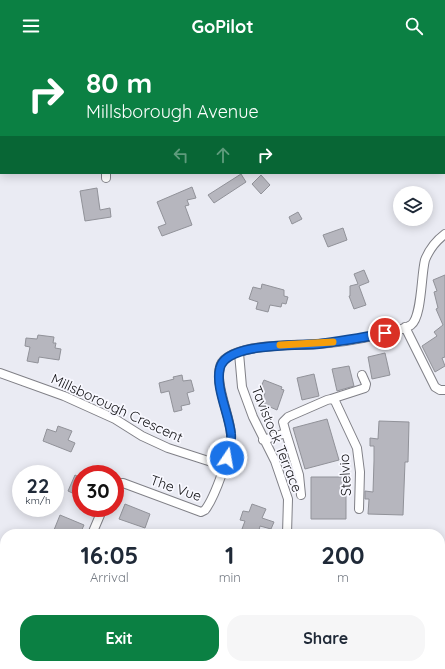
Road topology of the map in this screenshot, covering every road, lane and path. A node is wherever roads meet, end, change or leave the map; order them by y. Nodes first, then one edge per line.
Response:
1 (445, 234) edge
2 (405, 327) junction
3 (239, 353) junction
4 (0, 373) edge
5 (362, 375) dead end
6 (445, 390) edge
7 (331, 399) junction
8 (286, 433) junction
9 (263, 440) junction
10 (224, 466) junction
11 (124, 483) edge
12 (301, 495) dead end
13 (359, 510) dead end
14 (99, 517) edge
15 (94, 529) edge
16 (287, 529) edge

1 - 2 street
2 - 3 street
2 - 6 street
3 - 9 street, Tavistock Terrace
3 - 10 street
4 - 10 street, Millsborough Crescent
5 - 7 street
7 - 8 street
7 - 13 street, Stelvio
8 - 9 street
8 - 12 street
9 - 16 street, Tavistock Terrace
10 - 11 street, The Vue
14 - 15 street

